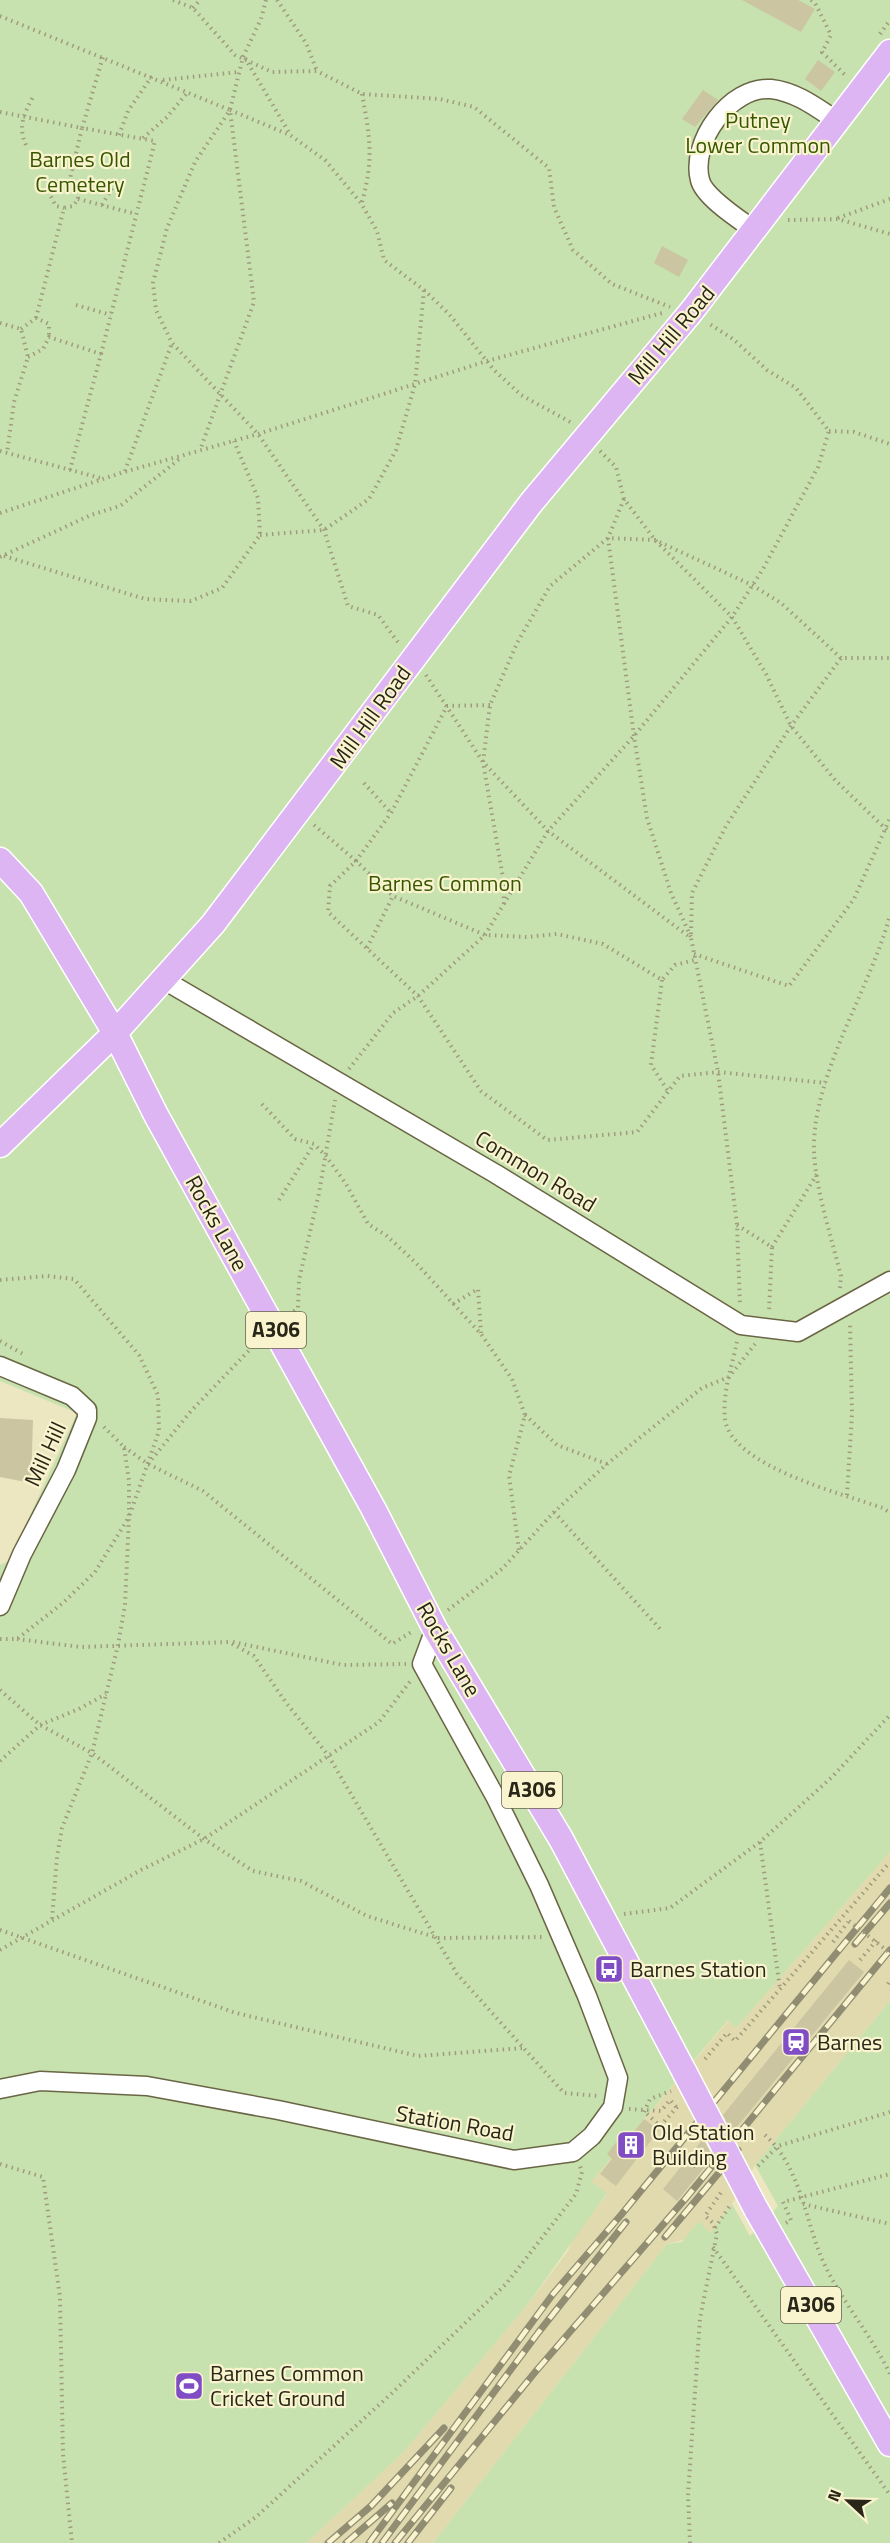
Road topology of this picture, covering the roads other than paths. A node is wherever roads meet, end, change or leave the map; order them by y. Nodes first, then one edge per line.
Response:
1 (890, 52) edge
2 (837, 121) junction
3 (757, 226) junction
4 (0, 860) edge
5 (164, 980) junction
6 (115, 1033) junction
7 (0, 1145) edge
8 (890, 1281) edge
9 (0, 1366) edge
10 (0, 1606) edge
11 (433, 1624) junction
12 (0, 2089) edge
13 (890, 2444) edge

1 - 2 main road, Mill Hill Road
2 - 3 main road, Mill Hill Road
2 - 3 street
3 - 5 main road, Mill Hill Road
4 - 6 main road, Rocks Lane / A306
5 - 6 main road, Mill Hill Road
5 - 8 street, Common Road
6 - 7 main road, Mill Hill Road
6 - 11 main road, Rocks Lane / A306
9 - 10 street, Mill Hill
11 - 12 street, Station Road
11 - 13 main road, Rocks Lane / A306, bridge

